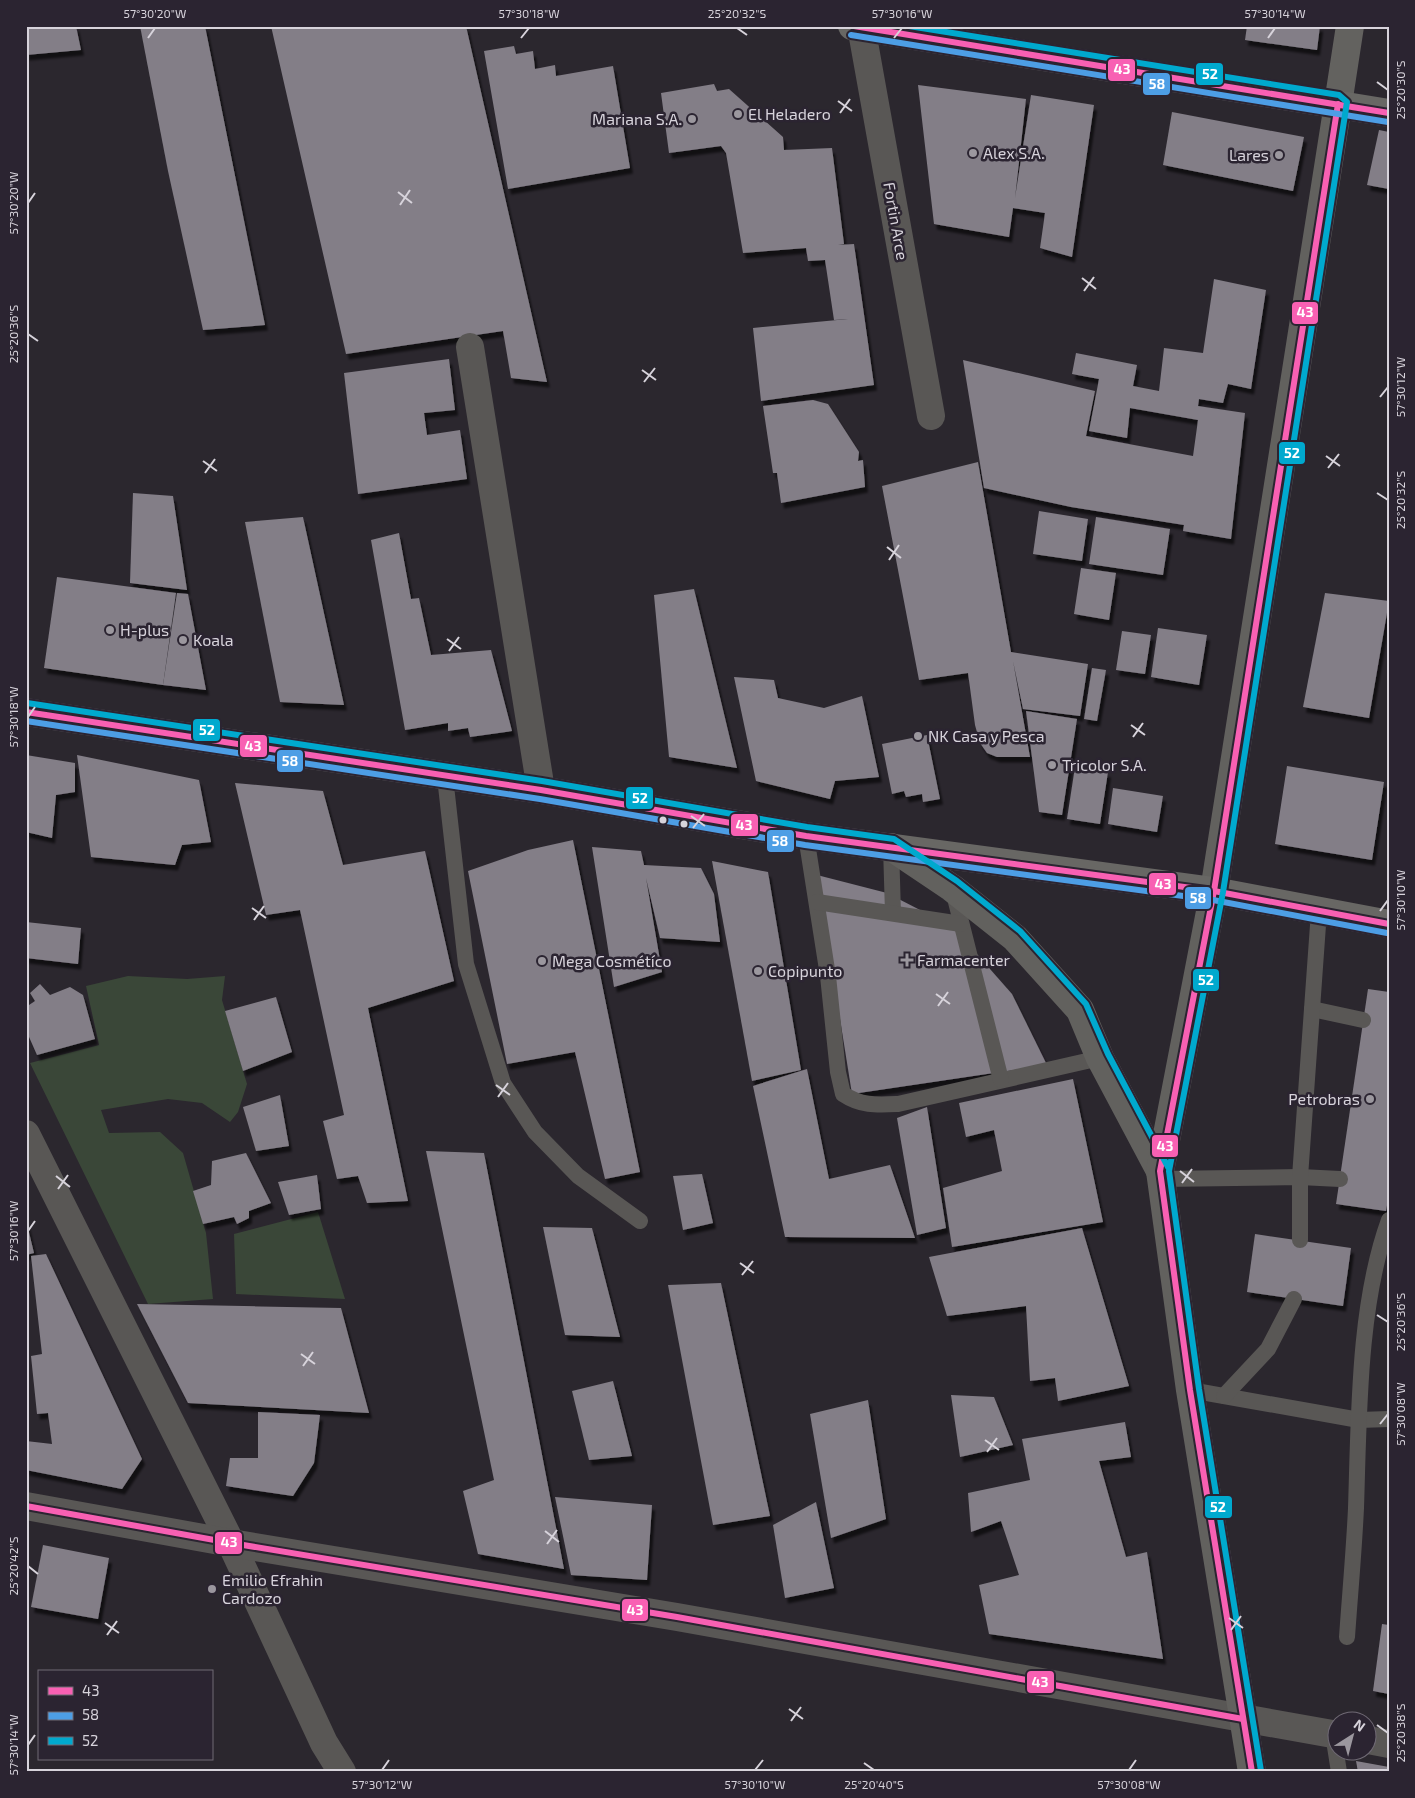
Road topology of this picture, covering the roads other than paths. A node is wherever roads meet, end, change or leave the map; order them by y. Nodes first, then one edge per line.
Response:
1 (1350, 26) edge
2 (858, 27) edge
3 (1338, 104) junction
4 (1389, 114) edge
5 (470, 347) dead end
6 (931, 416) dead end
7 (26, 712) edge
8 (445, 776) junction
9 (541, 790) junction
10 (806, 836) junction
11 (892, 847) junction
12 (952, 888) junction
13 (1214, 892) junction
14 (817, 902) junction
15 (1319, 911) junction
16 (893, 913) junction
17 (961, 924) junction
18 (1389, 924) edge
19 (1312, 1008) junction
20 (1363, 1020) dead end
21 (1100, 1058) junction
22 (1001, 1080) junction
23 (26, 1134) edge
24 (1161, 1175) junction
25 (1300, 1177) junction
26 (1340, 1178) dead end
27 (1389, 1220) edge
28 (640, 1221) dead end
29 (1300, 1240) dead end
30 (1294, 1299) dead end
31 (1190, 1390) junction
32 (1224, 1396) junction
33 (1389, 1419) edge
34 (1359, 1420) junction
35 (26, 1506) edge
36 (231, 1543) junction
37 (1347, 1637) dead end
38 (1243, 1719) junction
39 (1328, 1734) edge
40 (342, 1772) edge
41 (1252, 1772) edge

1 - 3 street
2 - 3 highway
2 - 6 street, Fortin Arce
3 - 4 highway
3 - 13 main road
5 - 9 street
7 - 8 highway
8 - 9 highway
8 - 28 lane
9 - 10 highway
10 - 11 highway
10 - 14 lane
11 - 12 main road
11 - 13 highway
11 - 16 lane
12 - 17 lane
12 - 21 main road
13 - 15 highway
13 - 24 main road
14 - 16 lane
14 - 22 lane
15 - 18 highway
15 - 19 lane
16 - 17 lane
17 - 22 lane
19 - 20 lane
19 - 25 lane
21 - 22 lane
21 - 24 main road
23 - 36 street
24 - 25 lane
24 - 31 main road
25 - 26 lane
25 - 29 lane
27 - 34 lane
30 - 32 lane
31 - 32 lane
31 - 38 main road
32 - 34 lane
33 - 34 lane
34 - 37 lane
35 - 36 street
36 - 38 street
36 - 40 street
38 - 39 street
38 - 41 main road

